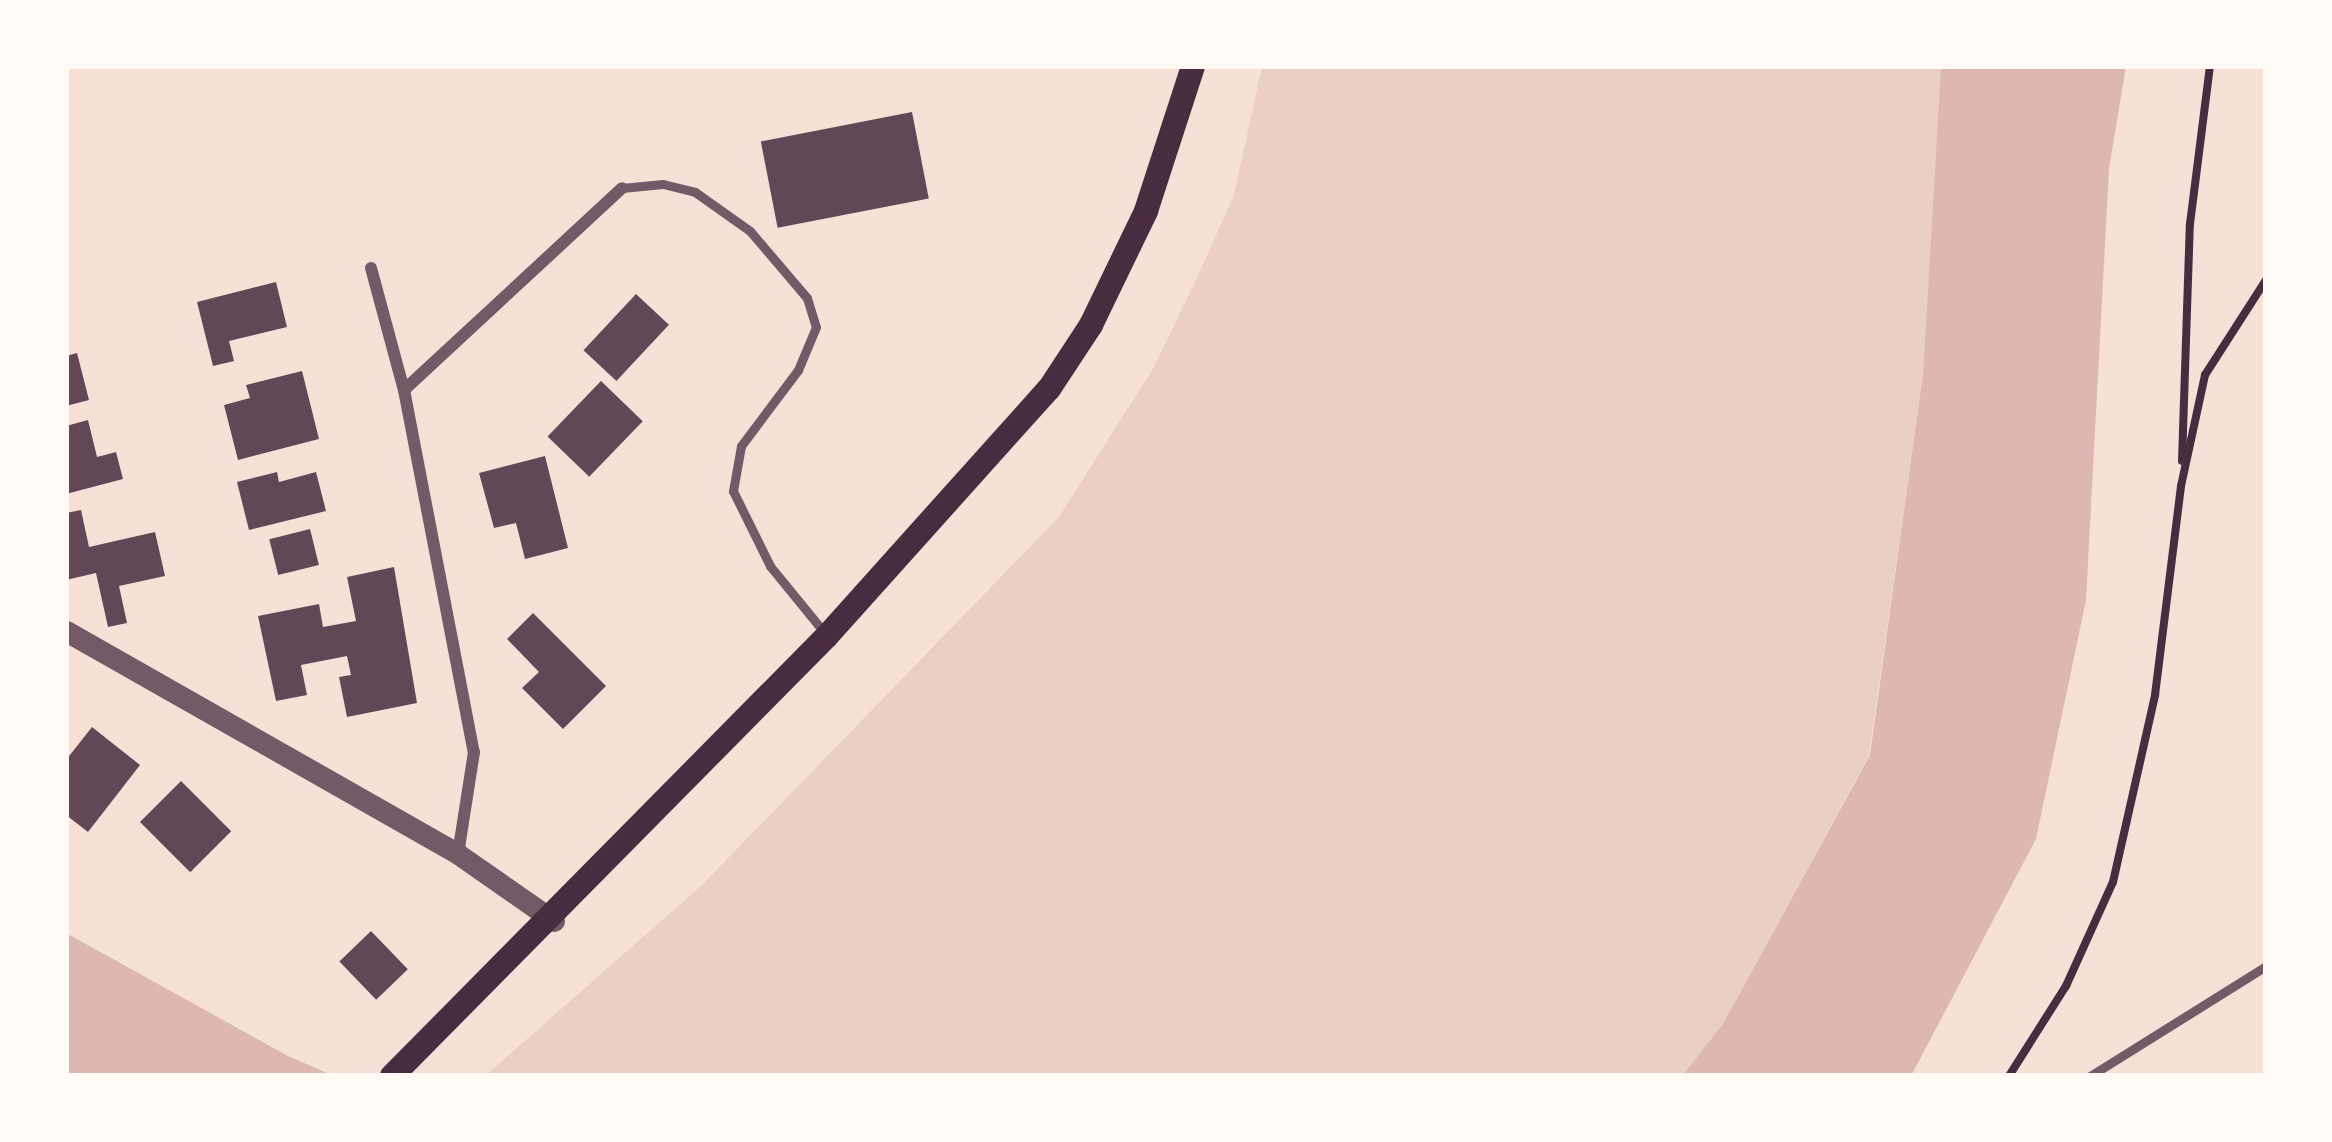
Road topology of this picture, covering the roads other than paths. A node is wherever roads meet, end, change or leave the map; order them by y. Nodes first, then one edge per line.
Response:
1 (1193, 66) edge
2 (622, 188) joint
3 (371, 268) dead end
4 (404, 390) junction
5 (66, 631) edge
6 (827, 636) junction
7 (458, 854) junction
8 (554, 921) junction
9 (2266, 966) edge
10 (392, 1076) edge
11 (2090, 1076) edge

1 - 6 main road
2 - 4 street
2 - 6 lane
3 - 4 street
4 - 7 street
5 - 7 street
6 - 8 main road
7 - 8 street
8 - 10 main road
9 - 11 lane

